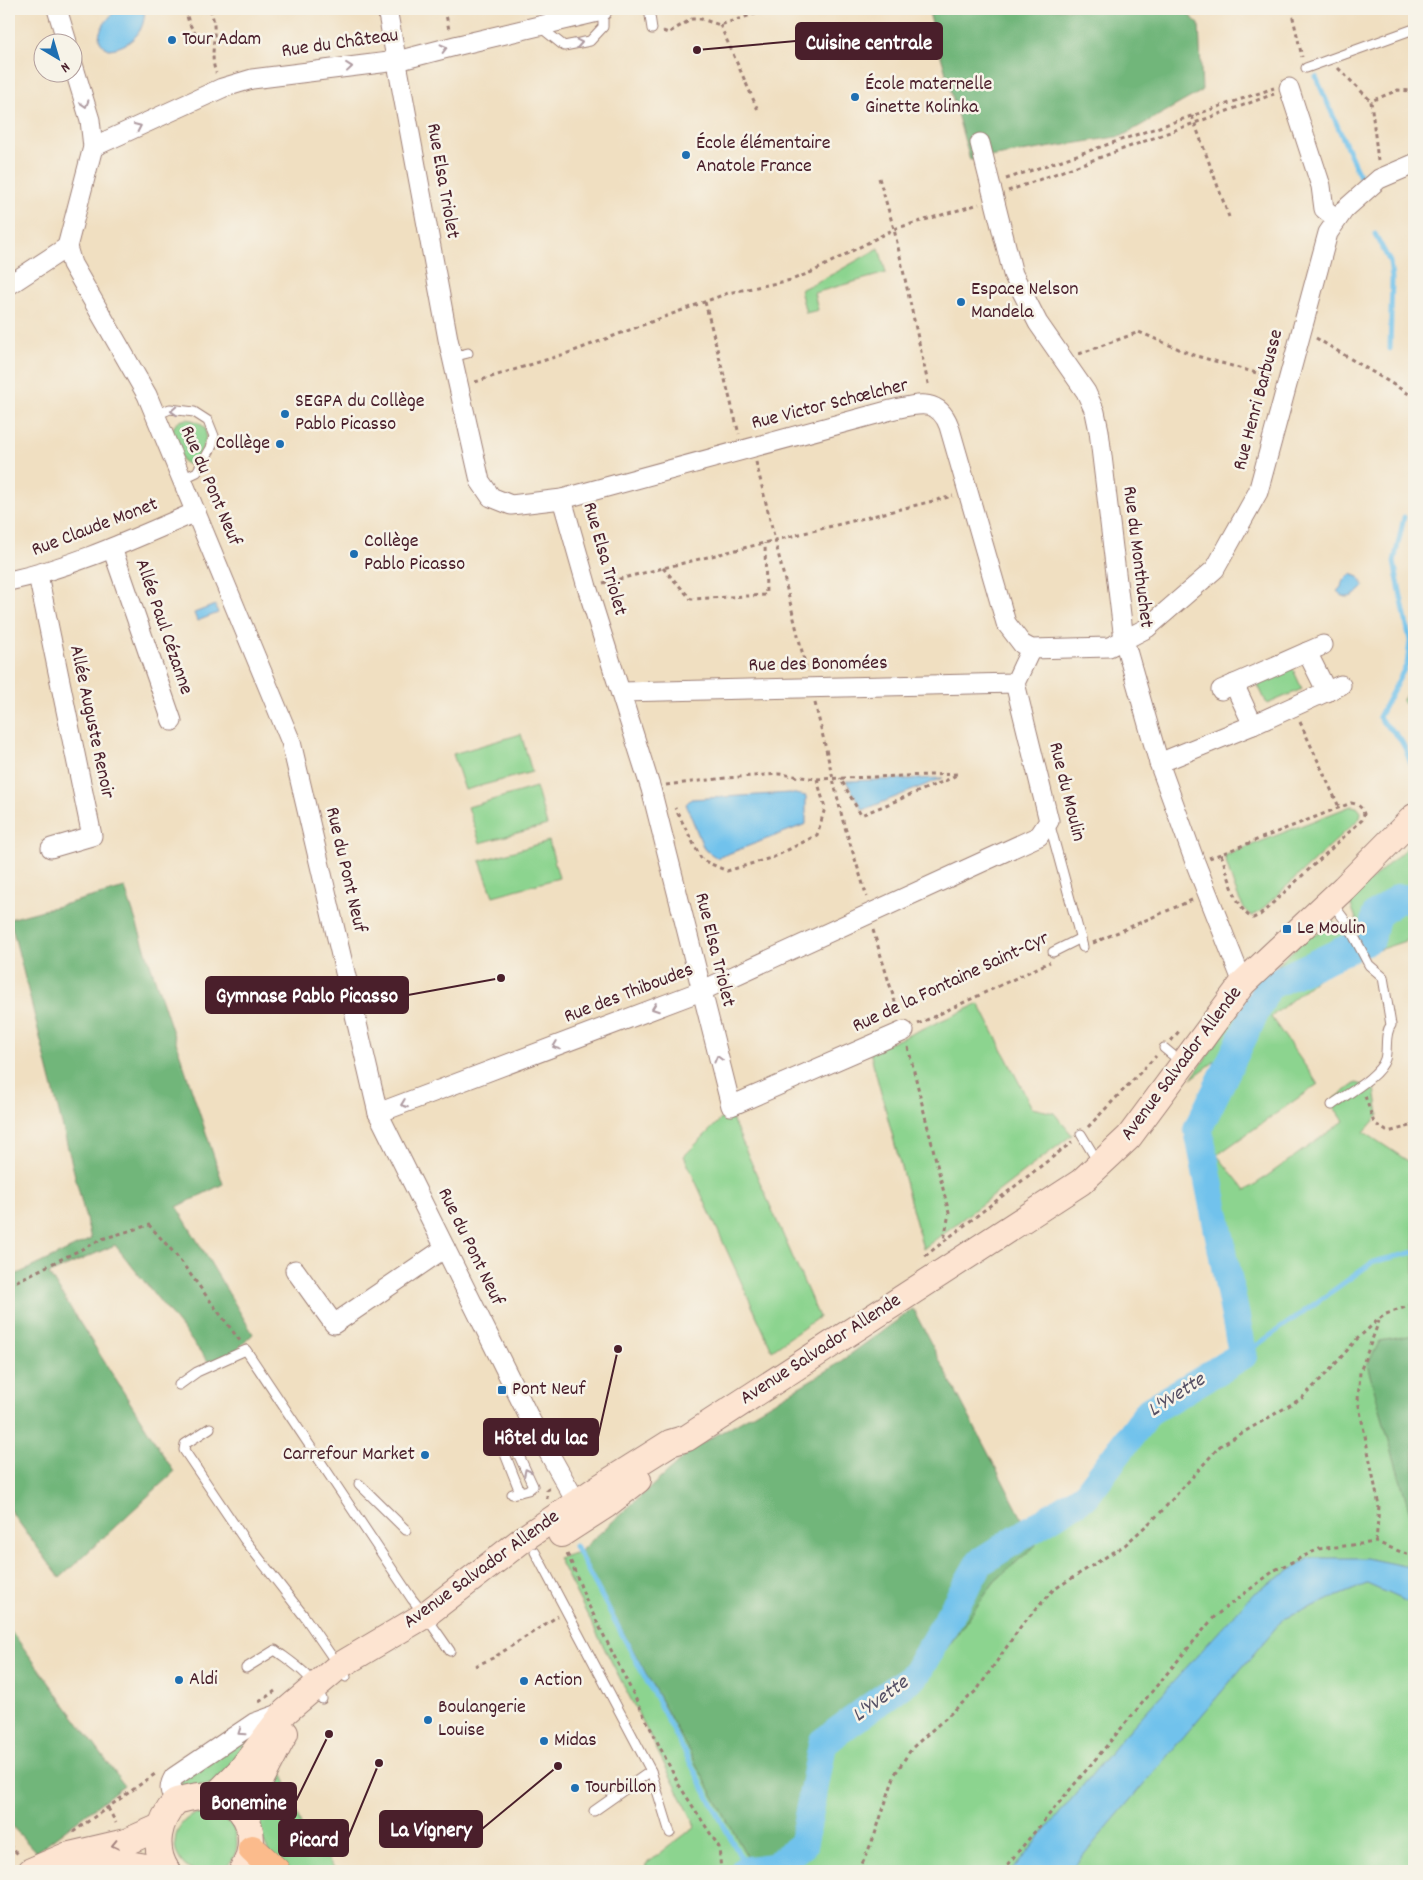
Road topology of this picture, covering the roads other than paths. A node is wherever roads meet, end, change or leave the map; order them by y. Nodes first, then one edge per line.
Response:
1 (57, 9) edge
2 (387, 9) edge
3 (605, 9) edge
4 (649, 9) edge
5 (539, 26) junction
6 (651, 27) road end
7 (1414, 28) edge
8 (64, 32) edge
9 (397, 62) junction
10 (1306, 68) road end
11 (78, 82) edge
12 (1282, 88) road end
13 (980, 143) dead end
14 (93, 147) junction
15 (1414, 164) edge
16 (1337, 219) junction
17 (67, 247) junction
18 (9, 285) edge
19 (156, 415) junction
20 (182, 479) junction
21 (562, 499) junction
22 (196, 512) junction
23 (112, 548) junction
24 (38, 575) junction
25 (9, 581) edge
26 (1124, 640) junction
27 (1031, 648) junction
28 (1016, 683) junction
29 (621, 692) junction
30 (172, 721) dead end
31 (1253, 725) junction
32 (1159, 763) junction
33 (1414, 817) edge
34 (1049, 821) junction
35 (51, 848) dead end
36 (1330, 901) junction
37 (1053, 952) dead end
38 (1243, 983) junction
39 (701, 991) junction
40 (904, 1031) road end
41 (1332, 1105) dead end
42 (731, 1106) joint
43 (378, 1113) junction
44 (1081, 1134) road end
45 (1100, 1165) junction
46 (445, 1248) junction
47 (295, 1270) dead end
48 (180, 1385) dead end
49 (210, 1428) dead end
50 (508, 1442) joint
51 (359, 1484) dead end
52 (581, 1511) junction
53 (406, 1530) dead end
54 (535, 1552) junction
55 (429, 1620) junction
56 (450, 1651) dead end
57 (246, 1668) dead end
58 (343, 1672) junction
59 (320, 1692) junction
60 (285, 1712) junction
61 (651, 1771) junction
62 (215, 1796) junction
63 (176, 1801) junction
64 (594, 1811) dead end
65 (243, 1814) junction
66 (160, 1827) junction
67 (670, 1834) dead end
68 (247, 1860) edge
69 (31, 1871) edge
70 (64, 1871) edge
71 (167, 1871) edge
72 (276, 1871) edge

1 - 8 street
2 - 9 street, Rue Elsa Triolet
3 - 5 street, Rue du Château
5 -> 3 lane
4 - 6 lane
9 -> 5 street, Rue du Château
7 - 10 lane
14 -> 9 street, Rue du Château
9 - 21 street, Rue Elsa Triolet
11 -> 14 street
12 - 16 street
13 - 26 street, Rue du Monthuchet
14 - 17 street
15 - 16 street, Rue Henri Barbusse
16 - 26 street, Rue Henri Barbusse
17 - 18 street
17 - 19 street, Rue du Pont Neuf
19 - 20 street, Rue du Pont Neuf
20 -> 19 lane
20 - 22 street, Rue du Pont Neuf
21 - 27 street, Rue Victor Schœlcher
21 - 29 street, Rue Elsa Triolet
22 - 23 street, Rue Claude Monet
22 - 43 street, Rue du Pont Neuf
23 - 24 street, Rue Claude Monet
23 - 30 street, Allée Paul Cézanne
24 - 25 street, Rue Claude Monet
24 - 35 street, Allée Auguste Renoir
26 - 27 street
26 - 32 street, Rue du Monthuchet
27 - 28 street
28 - 29 street, Rue des Bonomées
28 - 34 street, Rue du Moulin
29 - 39 street, Rue Elsa Triolet
31 - 31 street
31 - 32 street
32 - 38 street, Rue du Monthuchet
33 - 36 main road, Avenue Salvador Allende
34 - 37 lane, Rue du Moulin
34 - 39 street, Rue des Thiboudes
36 - 38 main road, Avenue Salvador Allende
36 - 41 lane
38 - 45 main road, Avenue Salvador Allende
42 -> 39 street, Rue Elsa Triolet
39 -> 43 street, Rue des Thiboudes
40 - 42 street, Rue de la Fontaine Saint-Cyr
43 - 46 street, Rue du Pont Neuf
44 - 45 lane
45 - 52 main road, Avenue Salvador Allende
46 - 47 street
46 - 52 street, Rue du Pont Neuf
48 - 55 lane
49 - 58 lane
50 -> 50 lane
51 - 53 lane
52 - 54 main road
52 - 55 main road, Avenue Salvador Allende
54 - 55 main road
54 - 61 lane
55 - 56 lane
55 - 58 main road, Avenue Salvador Allende
57 - 59 lane
58 - 59 main road, Avenue Salvador Allende
59 - 60 main road, Avenue Salvador Allende
59 - 65 main road
60 - 62 main road
60 -> 63 street, Avenue Salvador Allende
61 - 64 lane
61 - 67 lane
62 - 63 main road
62 - 65 main road
63 - 66 main road
65 - 68 main road
66 -> 69 main road
66 - 71 main road
68 - 72 highway
70 - 71 main road

